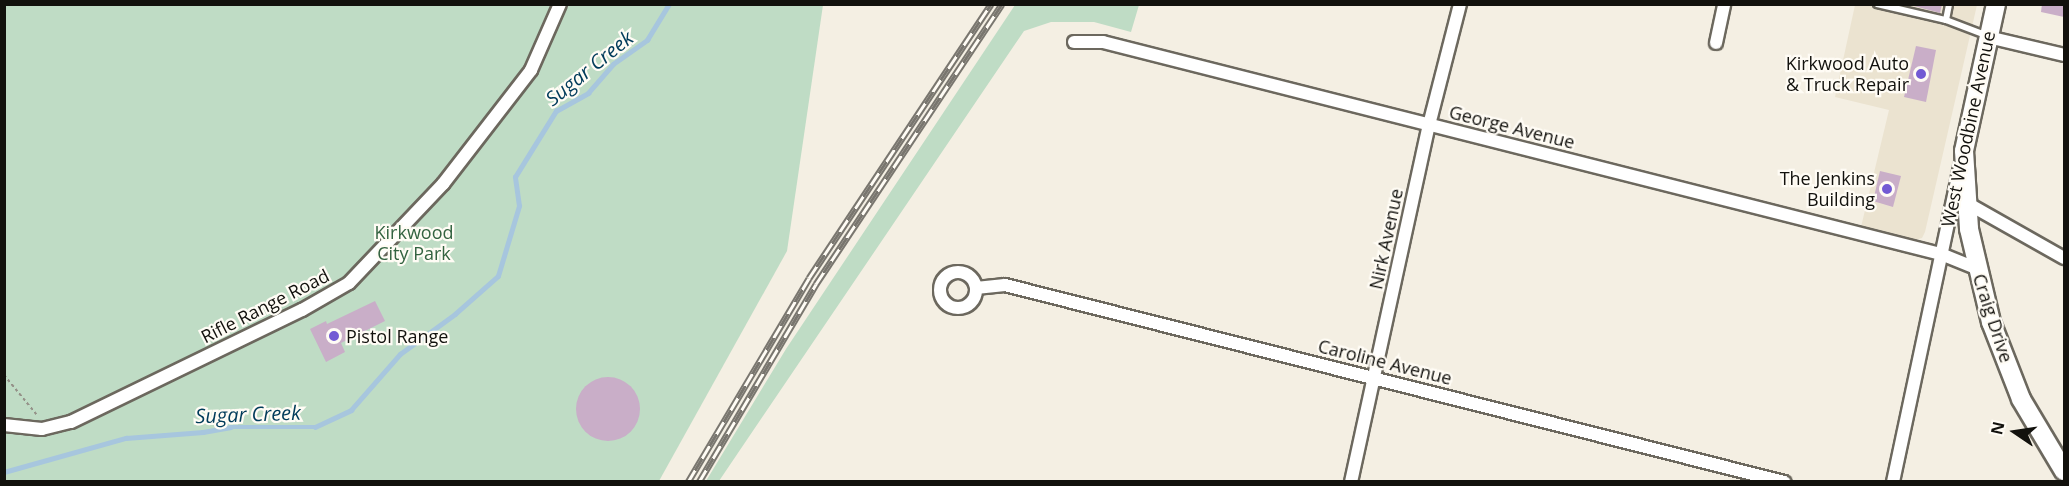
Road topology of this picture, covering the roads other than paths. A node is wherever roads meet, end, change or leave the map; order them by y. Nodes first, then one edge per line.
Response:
1 (560, 4) edge
2 (1460, 4) edge
3 (1724, 4) edge
4 (1877, 4) edge
5 (1950, 4) edge
6 (1995, 4) edge
7 (1946, 20) junction
8 (1988, 37) junction
9 (1074, 42) dead end
10 (1716, 43) dead end
11 (2064, 55) edge
12 (1429, 125) junction
13 (1964, 151) junction
14 (1965, 202) junction
15 (1941, 254) junction
16 (2064, 258) edge
17 (1976, 268) junction
18 (976, 288) dead end
19 (1375, 378) junction
20 (4, 425) edge
21 (2064, 471) edge
22 (1351, 482) edge
23 (1784, 482) edge
24 (1893, 482) edge

1 - 20 street, Rifle Range Road
2 - 12 street, Nirk Avenue
3 - 10 street
4 - 7 lane
5 - 7 lane
6 - 8 street, West Woodbine Avenue
7 - 8 lane
8 - 11 street
8 - 13 street, West Woodbine Avenue
9 - 12 street, George Avenue
12 - 15 street, George Avenue
12 - 19 street, Nirk Avenue
13 - 14 street, Craig Drive
13 - 15 street, West Woodbine Avenue
14 - 16 street
14 - 17 street, Craig Drive
15 - 17 street
15 - 24 street, West Woodbine Avenue
17 - 21 street, Craig Drive
18 - 19 street, Caroline Avenue
19 - 22 street, Nirk Avenue
19 - 23 street, Caroline Avenue

